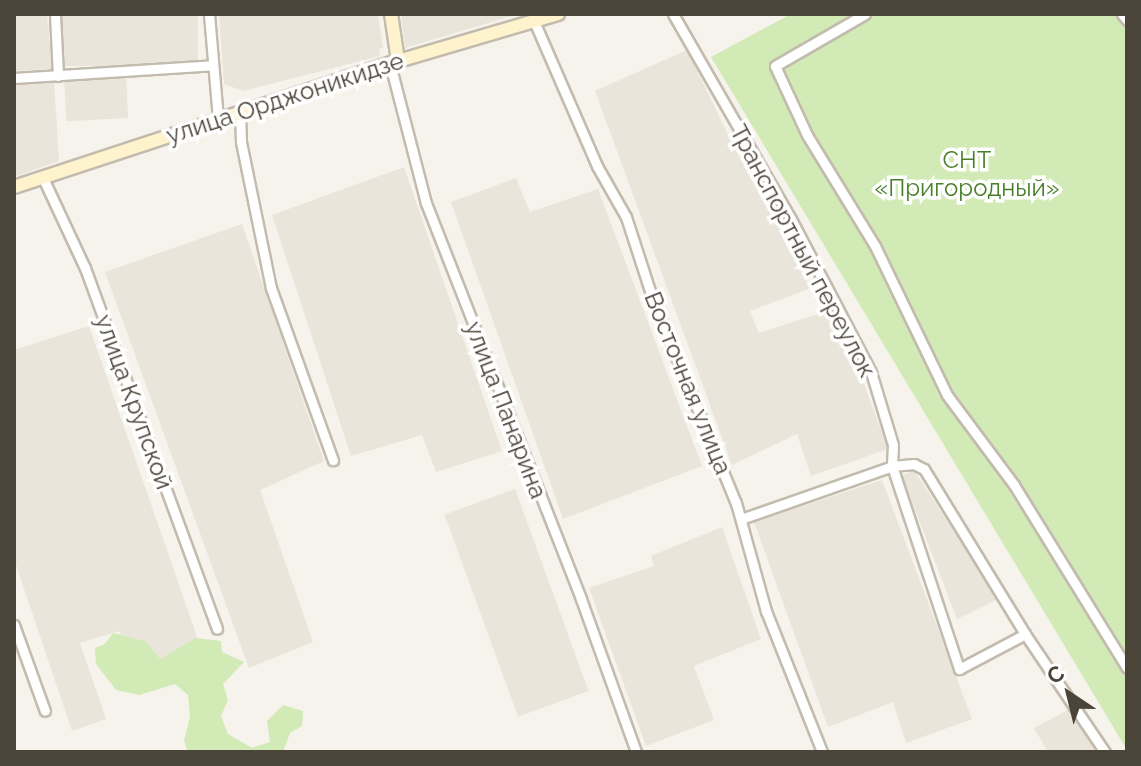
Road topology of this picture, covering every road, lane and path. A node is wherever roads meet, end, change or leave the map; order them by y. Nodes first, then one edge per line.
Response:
1 (55, 14) edge
2 (209, 14) edge
3 (391, 14) edge
4 (558, 14) edge
5 (673, 14) edge
6 (865, 14) edge
7 (1122, 14) edge
8 (1127, 20) edge
9 (534, 21) junction
10 (394, 62) junction
11 (213, 65) junction
12 (58, 76) junction
13 (14, 78) edge
14 (240, 113) junction
15 (218, 119) junction
16 (43, 178) junction
17 (14, 187) edge
18 (333, 460) dead end
19 (892, 466) junction
20 (741, 519) junction
21 (14, 625) edge
22 (217, 629) dead end
23 (1025, 634) junction
24 (1127, 668) edge
25 (45, 711) dead end
26 (636, 752) edge
27 (822, 752) edge
28 (1105, 752) edge

1 - 12 street
2 - 11 street
3 - 10 main road, улица Панарина
4 - 9 main road, улица Орджоникидзе
5 - 19 street, Транспортный переулок
6 - 24 street
7 - 8 street
9 - 10 main road, улица Орджоникидзе
9 - 20 street, Восточная улица
10 - 14 main road, улица Орджоникидзе
10 - 26 street, улица Панарина
11 - 12 street
11 - 15 street
12 - 13 street
14 - 15 main road, улица Орджоникидзе
14 - 18 street
15 - 16 main road, улица Орджоникидзе
16 - 17 main road, улица Орджоникидзе
16 - 22 street, улица Крупской
19 - 20 street
19 - 23 street
19 - 23 street, Транспортный переулок
20 - 27 street, Восточная улица
21 - 25 street
23 - 28 street

